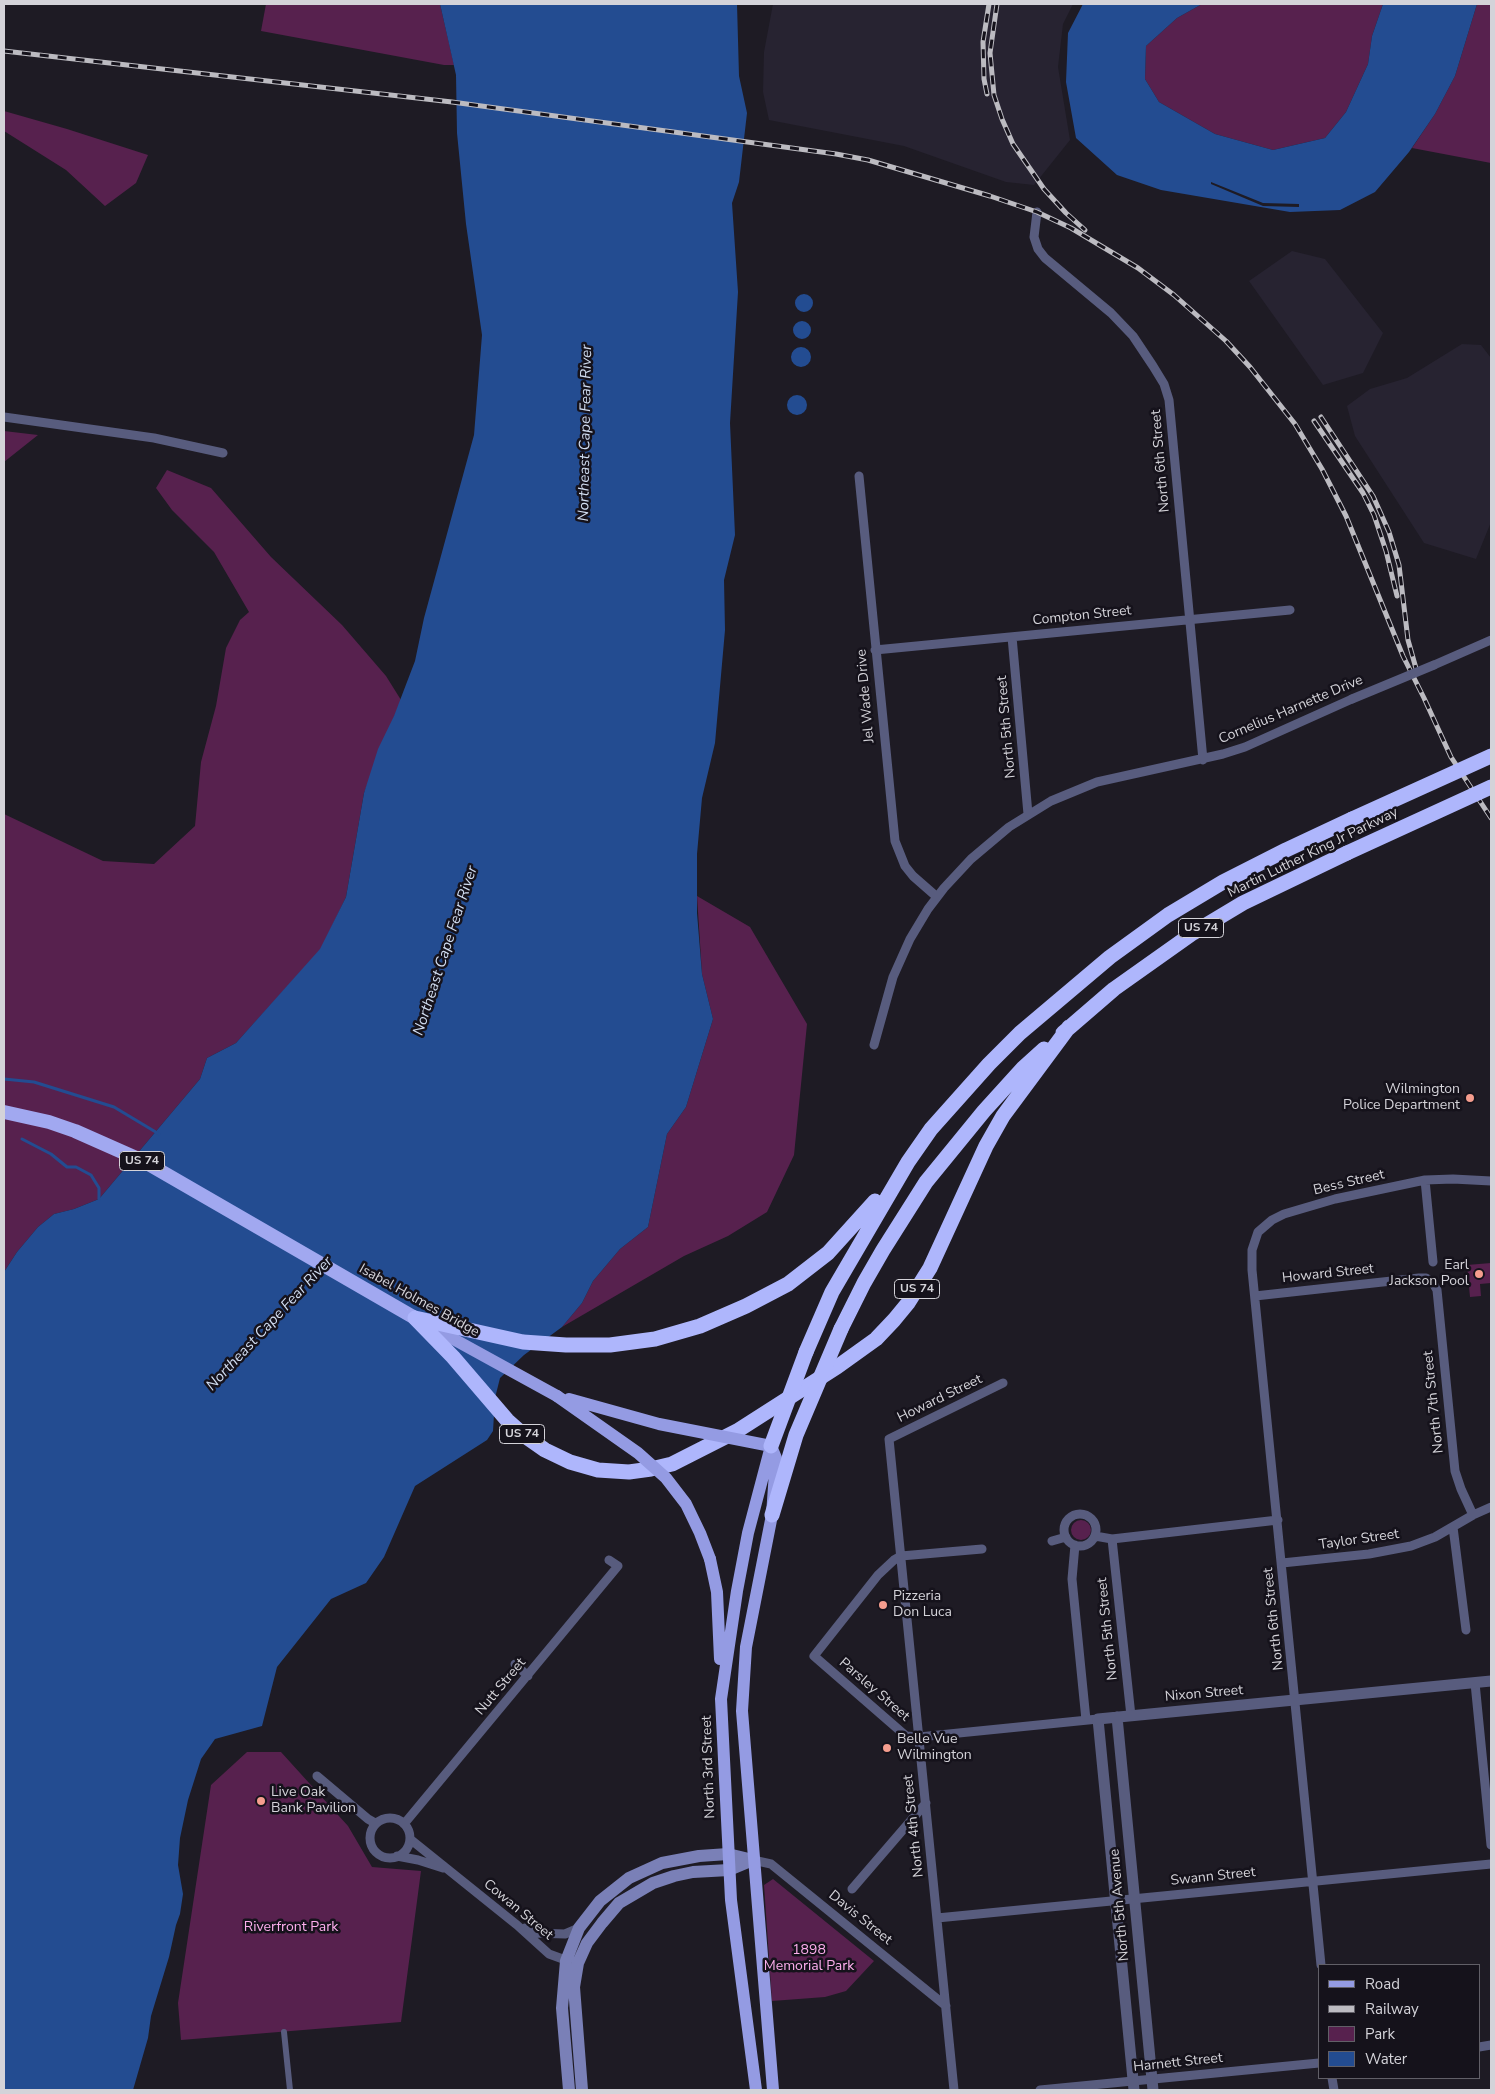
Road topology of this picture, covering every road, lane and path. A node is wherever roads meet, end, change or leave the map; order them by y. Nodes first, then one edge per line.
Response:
1 (1037, 212) dead end
2 (4, 417) edge
3 (223, 453) dead end
4 (859, 476) dead end
5 (1290, 610) dead end
6 (1188, 620) junction
7 (1012, 637) junction
8 (1491, 640) edge
9 (876, 650) junction
10 (1491, 756) edge
11 (1203, 760) junction
12 (1491, 787) edge
13 (1028, 814) junction
14 (936, 897) junction
15 (1069, 1027) junction
16 (874, 1045) dead end
17 (4, 1112) edge
18 (908, 1162) junction
19 (1425, 1180) junction
20 (1491, 1182) edge
21 (1434, 1262) dead end
22 (1252, 1270) joint
23 (1433, 1283) joint
24 (1255, 1296) junction
25 (415, 1318) junction
26 (1003, 1383) dead end
27 (557, 1396) junction
28 (889, 1439) joint
29 (771, 1446) junction
30 (1491, 1507) edge
31 (772, 1515) junction
32 (1473, 1515) junction
33 (1278, 1520) junction
34 (1454, 1527) junction
35 (1095, 1536) junction
36 (1066, 1537) junction
37 (1112, 1539) junction
38 (1052, 1542) dead end
39 (1076, 1545) junction
40 (982, 1549) dead end
41 (901, 1556) junction
42 (609, 1560) dead end
43 (1282, 1563) junction
44 (1466, 1630) dead end
45 (515, 1664) dead end
46 (528, 1676) junction
47 (1491, 1681) edge
48 (1476, 1683) junction
49 (722, 1699) junction
50 (1296, 1700) junction
51 (1131, 1716) junction
52 (1117, 1717) junction
53 (1098, 1719) junction
54 (1086, 1720) junction
55 (919, 1737) junction
56 (317, 1776) dead end
57 (926, 1803) junction
58 (375, 1823) junction
59 (404, 1824) junction
60 (410, 1839) junction
61 (1491, 1845) edge
62 (728, 1854) junction
63 (397, 1856) junction
64 (753, 1860) junction
65 (1491, 1864) edge
66 (446, 1869) junction
67 (729, 1870) junction
68 (1313, 1881) junction
69 (852, 1889) dead end
70 (1134, 1899) junction
71 (1115, 1900) junction
72 (937, 1918) junction
73 (517, 1925) junction
74 (579, 1928) junction
75 (572, 1962) junction
76 (1321, 1964) edge
77 (946, 2006) junction
78 (284, 2032) dead end
79 (1318, 2062) edge
80 (1152, 2085) edge
81 (1134, 2086) edge
82 (290, 2090) edge
83 (569, 2090) edge
84 (582, 2090) edge
85 (756, 2090) edge
86 (773, 2090) edge
87 (954, 2090) edge
88 (1040, 2090) edge

1 - 6 street, North 6th Street
2 - 3 street
4 - 9 street, Jel Wade Drive
5 - 6 street, Compton Street
6 - 7 street, Compton Street
6 - 11 street, North 6th Street
7 - 9 street, Compton Street
7 - 13 street, North 5th Street
8 - 11 street, Cornelius Harnette Drive, bridge
9 - 14 street, Jel Wade Drive
10 - 18 highway, Martin Luther King Jr Parkway / US 74, bridge
11 - 13 street, Cornelius Harnette Drive
12 - 15 highway, Martin Luther King Jr Parkway / US 74, bridge
13 - 14 street, Cornelius Harnette Drive
14 - 16 street, Cornelius Harnette Drive
15 - 25 highway, US 74
15 - 31 highway, Martin Luther King Jr Parkway, bridge
17 - 25 highway, Isabel Holmes Bridge / US 74
18 - 25 highway, US 74
18 - 29 highway, Martin Luther King Jr Parkway, bridge
19 - 20 street, Bess Street
19 - 21 street
19 - 22 street, Bess Street
22 - 24 street, North 6th Street
23 - 24 street, Howard Street
23 - 32 street, North 7th Street
24 - 33 street, North 6th Street
25 - 27 main road, Isabel Holmes Bridge / US 74
26 - 28 street, Howard Street
27 - 29 main road, Isabel Holmes Bridge, bridge
27 - 49 main road, bridge
28 - 41 street, North 4th Street
29 - 31 main road, bridge
29 - 49 main road, North 3rd Street
30 - 32 street, Taylor Street
31 - 64 main road
32 - 34 street, Taylor Street
33 - 37 street
33 - 43 street, North 6th Street
34 - 43 street, Taylor Street
34 - 44 street
35 - 36 street
35 - 37 street
35 - 39 street
36 - 38 street
36 - 39 street
37 - 51 street, North 5th Street
39 - 54 street
40 - 41 street
41 - 55 street, North 4th Street
41 - 55 street, Parsley Street
42 - 46 street, Nutt Street
43 - 50 street, North 6th Street
45 - 46 street
46 - 59 street, Nutt Street
47 - 48 street, Nixon Street
48 - 50 street, Nixon Street
48 - 61 street
49 - 62 main road, North 3rd Street
50 - 51 street, Nixon Street
50 - 68 street, North 6th Street
51 - 52 street, Nixon Street
52 - 53 street, Nixon Street
52 - 70 street, North 5th Avenue
53 - 54 street, Nixon Street
53 - 71 street, North 5th Avenue
54 - 55 street, Nixon Street
55 - 57 street, North 4th Street
56 - 58 street
57 - 69 street
57 - 72 street, North 4th Street
58 - 59 street
58 - 63 street
59 - 60 street
60 - 63 street
60 - 66 street, Cowan Street
62 - 64 main road
62 - 67 main road, North 3rd Street
62 - 74 main road
63 - 66 street, Cowan Street
64 - 67 main road
64 - 77 street, Davis Street
64 - 86 main road
65 - 68 street, Swann Street
66 - 73 street, Cowan Street
67 - 75 main road
67 - 85 main road, North 3rd Street
68 - 70 street, Swann Street
68 - 76 street, North 6th Street
70 - 71 street, Swann Street
70 - 80 street, North 5th Avenue
71 - 72 street, Swann Street
71 - 81 street, North 5th Avenue
72 - 77 street, North 4th Street
73 - 74 street
73 - 75 street, Cowan Street
74 - 75 main road
75 - 83 main road
75 - 84 main road
77 - 87 street, North 4th Street
78 - 82 street
79 - 80 street, Harnett Street
80 - 81 street, Harnett Street
81 - 88 street, Harnett Street

